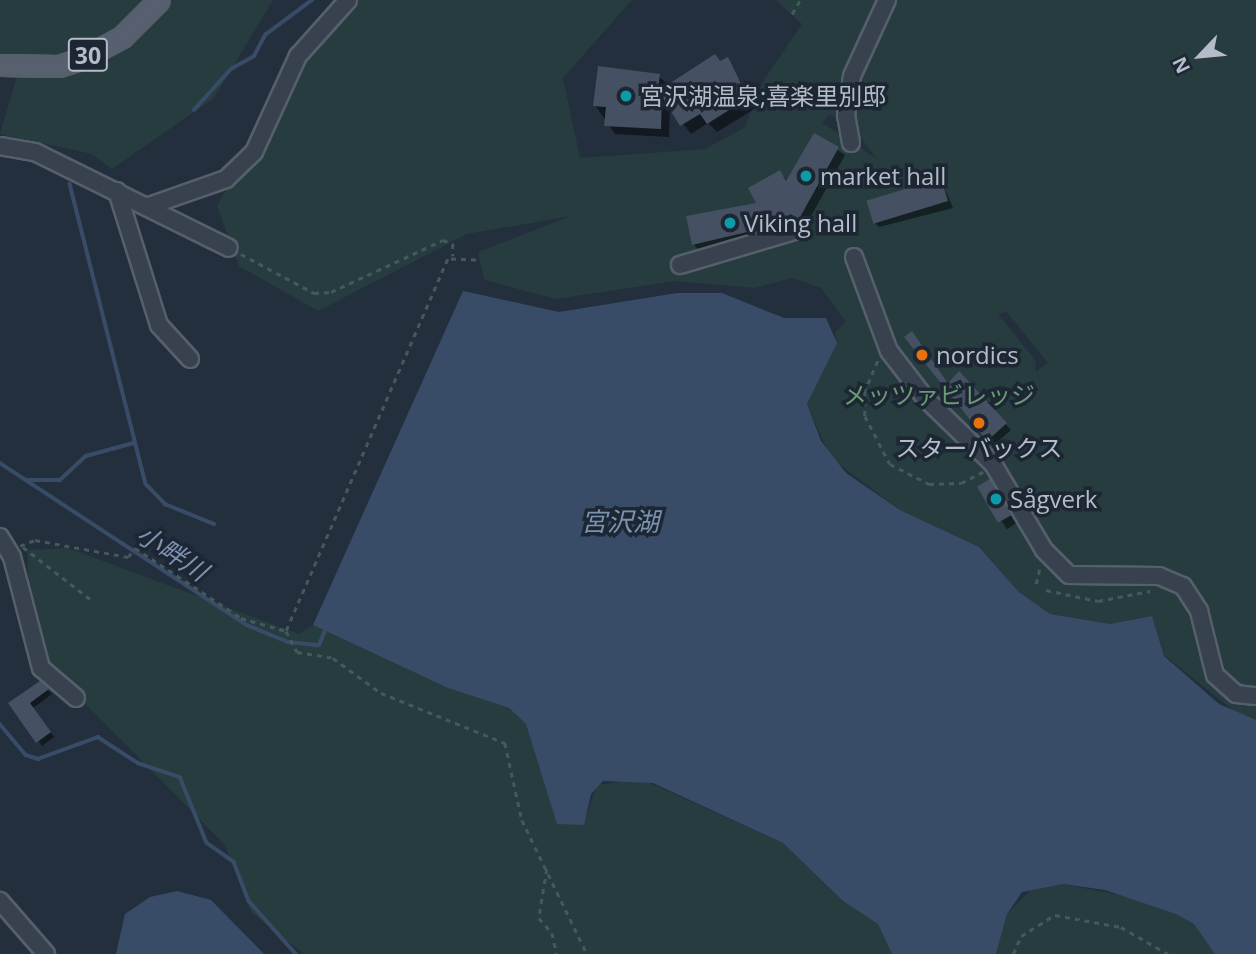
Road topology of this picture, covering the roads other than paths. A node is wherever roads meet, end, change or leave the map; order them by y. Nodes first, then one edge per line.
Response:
1 (159, 0) edge
2 (348, 0) edge
3 (887, 0) edge
4 (0, 65) edge
5 (851, 143) dead end
6 (0, 146) edge
7 (117, 191) junction
8 (149, 206) junction
9 (795, 231) dead end
10 (229, 248) road end
11 (854, 257) dead end
12 (680, 265) dead end
13 (190, 359) dead end
14 (10, 544) edge
15 (1256, 696) edge
16 (76, 698) dead end
17 (0, 901) edge
18 (46, 954) edge

1 - 4 main road, 30
2 - 8 street
3 - 5 street
6 - 7 street
7 - 8 street
7 - 13 street
8 - 10 street
9 - 12 street
11 - 15 street
14 - 16 street
17 - 18 street

